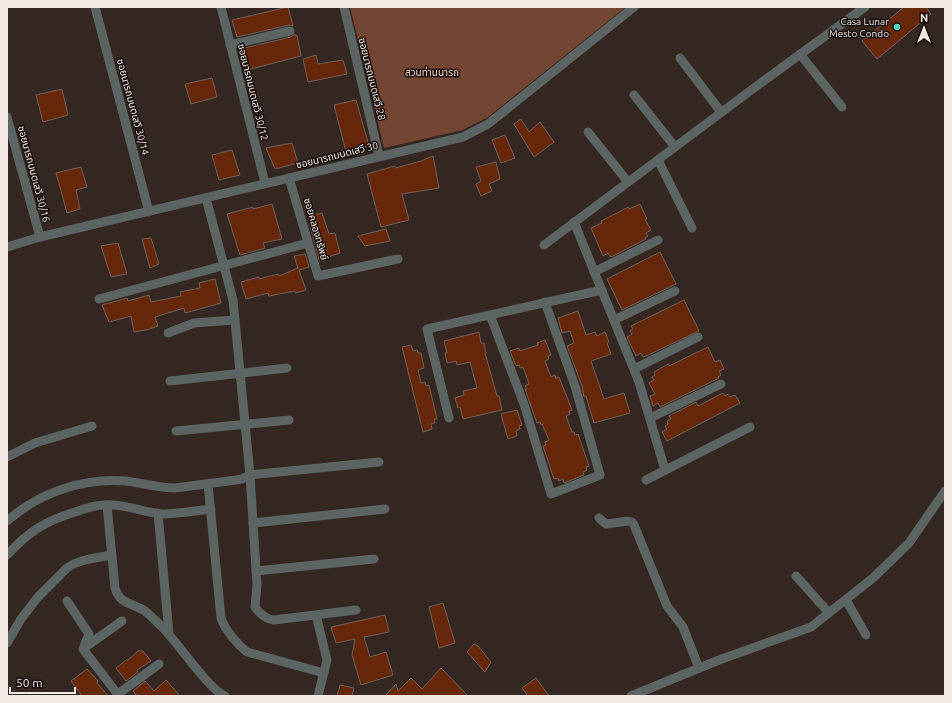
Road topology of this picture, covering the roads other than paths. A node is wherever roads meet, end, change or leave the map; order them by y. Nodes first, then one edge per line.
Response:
1 (95, 7) edge
2 (221, 7) edge
3 (344, 7) edge
4 (634, 7) edge
5 (865, 7) edge
6 (290, 31) dead end
7 (230, 45) junction
8 (800, 54) junction
9 (680, 58) dead end
10 (634, 95) dead end
11 (842, 107) dead end
12 (721, 112) junction
13 (7, 117) edge
14 (588, 132) dead end
15 (676, 146) junction
16 (379, 156) junction
17 (658, 160) junction
18 (290, 178) junction
19 (628, 182) junction
20 (265, 183) junction
21 (206, 198) junction
22 (149, 212) junction
23 (574, 222) junction
24 (692, 228) dead end
25 (40, 237) junction
26 (658, 240) dead end
27 (308, 243) junction
28 (544, 245) dead end
29 (7, 247) edge
30 (398, 259) dead end
31 (223, 266) junction
32 (594, 272) junction
33 (602, 290) junction
34 (675, 291) dead end
35 (99, 299) dead end
36 (545, 302) junction
37 (490, 315) junction
38 (235, 320) junction
39 (614, 320) junction
40 (168, 333) dead end
41 (698, 337) dead end
42 (287, 368) dead end
43 (634, 369) junction
44 (240, 374) junction
45 (170, 381) dead end
46 (721, 384) dead end
47 (449, 418) dead end
48 (650, 418) junction
49 (289, 420) dead end
50 (245, 424) junction
51 (92, 426) dead end
52 (750, 427) dead end
53 (176, 431) dead end
54 (7, 457) edge
55 (379, 462) dead end
56 (665, 470) junction
57 (250, 475) junction
58 (646, 480) dead end
59 (208, 484) junction
60 (945, 491) edge
61 (107, 505) junction
62 (211, 509) junction
63 (385, 509) dead end
64 (158, 513) junction
65 (599, 518) dead end
66 (7, 520) edge
67 (253, 523) junction
68 (7, 555) edge
69 (112, 555) junction
70 (374, 559) dead end
71 (256, 571) junction
72 (796, 576) dead end
73 (846, 600) junction
74 (67, 601) dead end
75 (356, 610) dead end
76 (829, 614) junction
77 (316, 615) junction
78 (122, 621) dead end
79 (169, 634) junction
80 (866, 636) dead end
81 (7, 643) edge
82 (83, 649) junction
83 (159, 664) dead end
84 (699, 668) junction
85 (324, 673) junction
86 (118, 695) edge
87 (225, 696) edge
88 (318, 696) edge
89 (632, 696) edge

1 - 22 street, ซอยนารถมนตเสวี 30/14
2 - 7 street, ซอยนารถมนตเสวี 30/12
3 - 16 street, ซอยนารถมนตเสวี 28
4 - 16 street, ซอยนารถมนตเสวี 30
5 - 8 street
6 - 7 street
7 - 20 street, ซอยนารถมนตเสวี 30/12
8 - 11 street
8 - 12 street
9 - 12 street
10 - 15 street
12 - 15 street
13 - 25 street, ซอยนารถมนตเสวี 30/16
14 - 19 street
15 - 17 street
16 - 18 street, ซอยนารถมนตเสวี 30
17 - 19 street
17 - 24 street
18 - 20 street, ซอยนารถมนตเสวี 30
18 - 27 street, ซอยคลองทรัพย์
19 - 23 street
20 - 21 street, ซอยนารถมนตเสวี 30
21 - 22 street, ซอยนารถมนตเสวี 30
21 - 31 street
22 - 25 street, ซอยนารถมนตเสวี 30
23 - 28 street
23 - 32 street
25 - 29 street, ซอยนารถมนตเสวี 30
26 - 32 street
27 - 30 street, ซอยคลองทรัพย์
27 - 31 street
31 - 35 street
31 - 38 street
32 - 33 street
33 - 36 street
33 - 39 street
34 - 39 street
36 - 37 street
36 - 37 street
37 - 47 street
38 - 40 street
38 - 44 street
39 - 43 street
41 - 43 street
42 - 44 street
43 - 48 street
44 - 45 street
44 - 50 street
46 - 48 street
48 - 56 street
49 - 50 street
50 - 53 street
50 - 57 street
51 - 54 street
52 - 56 street
55 - 57 street
56 - 58 street
57 - 59 street
57 - 67 street
59 - 62 street
59 - 66 street
60 - 73 street
61 - 64 street
61 - 68 street
61 - 69 street
62 - 64 street
62 - 85 street
63 - 67 street
64 - 79 street
65 - 84 street
67 - 71 street
69 - 79 street
69 - 81 street
70 - 71 street
71 - 77 street
72 - 76 street
73 - 76 street
73 - 80 street
74 - 82 street
75 - 77 street
76 - 84 street
77 - 85 street
78 - 82 street
79 - 87 street
82 - 86 street
83 - 86 street
84 - 89 street
85 - 88 street

